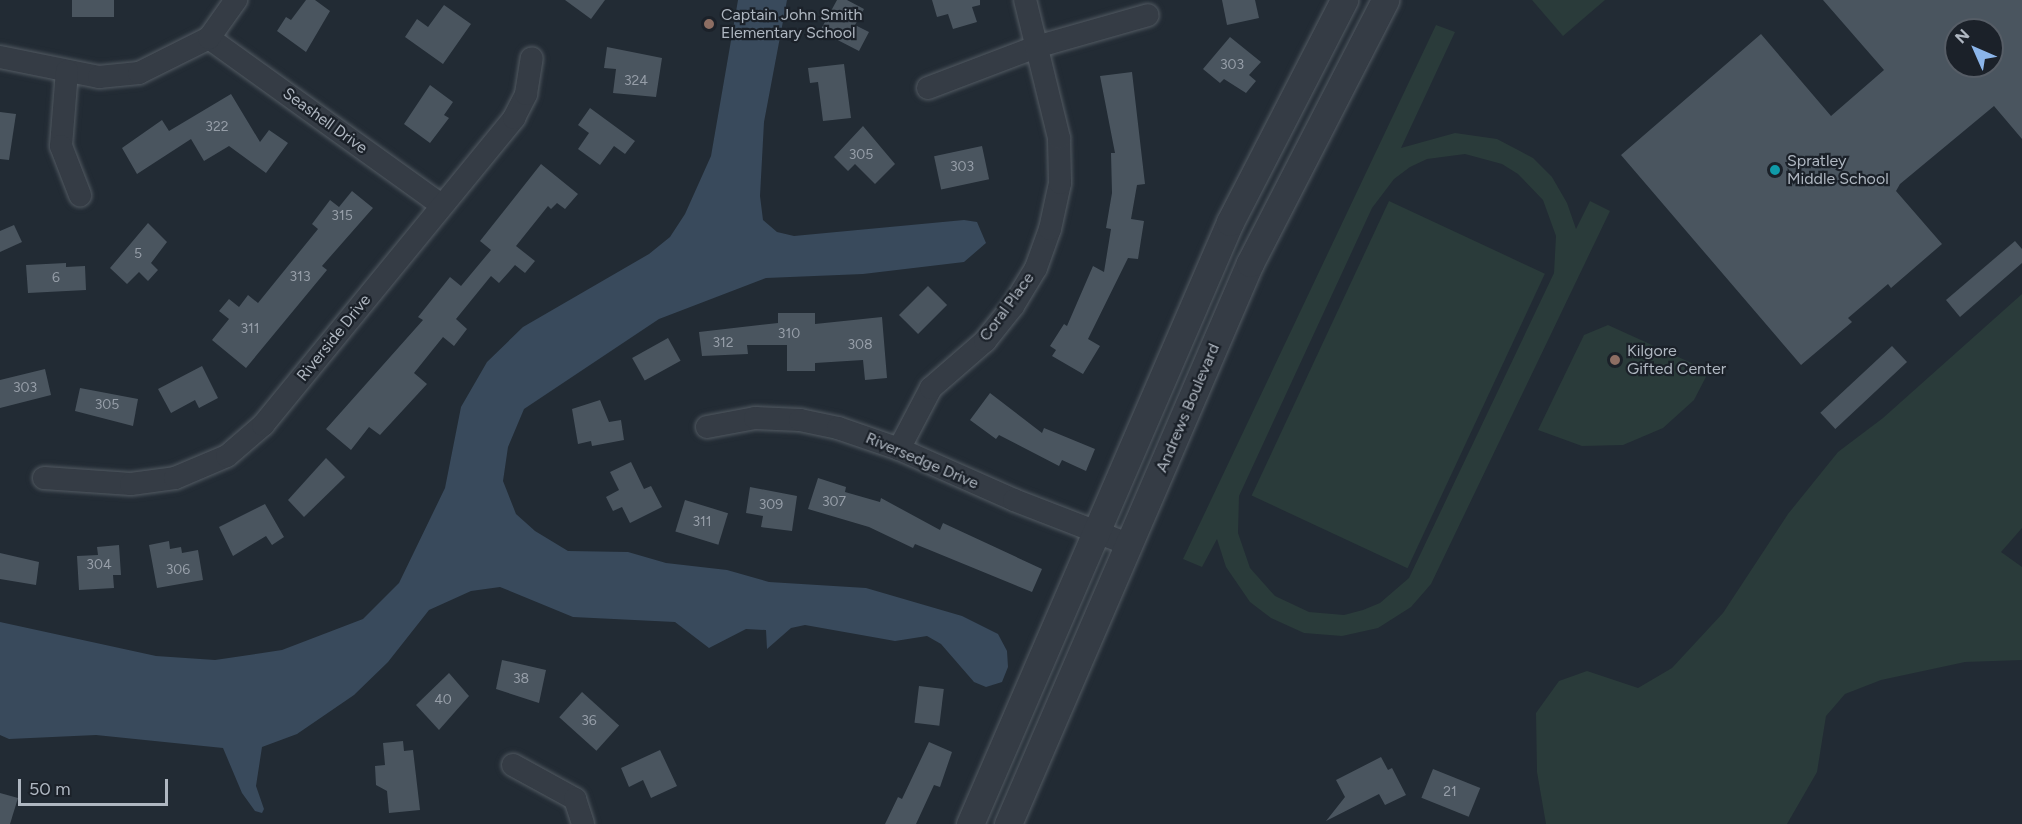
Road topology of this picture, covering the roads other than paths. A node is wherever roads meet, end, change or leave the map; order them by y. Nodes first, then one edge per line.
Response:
1 (236, 0) edge
2 (1025, 0) edge
3 (1344, 0) edge
4 (1385, 0) edge
5 (1148, 15) dead end
6 (209, 38) junction
7 (1036, 46) junction
8 (0, 57) edge
9 (532, 58) dead end
10 (67, 71) junction
11 (928, 88) dead end
12 (80, 195) dead end
13 (441, 205) junction
14 (707, 427) dead end
15 (899, 448) junction
16 (44, 478) dead end
17 (1096, 530) junction
18 (1130, 545) junction
19 (513, 765) dead end
20 (583, 824) edge
21 (970, 824) edge
22 (1008, 824) edge

1 - 6 street
2 - 7 street, Coral Place
3 - 17 street
4 - 18 street, Andrews Boulevard
5 - 7 street
6 - 10 street
6 - 13 street, Seashell Drive
7 - 11 street
7 - 15 street, Coral Place
8 - 10 street
9 - 13 street, Riverside Drive
10 - 12 street
13 - 16 street, Riverside Drive
14 - 15 street, Riversedge Drive
15 - 17 street, Riversedge Drive
17 - 18 street, Riversedge Drive
17 - 21 street
18 - 22 street, Andrews Boulevard
19 - 20 street

